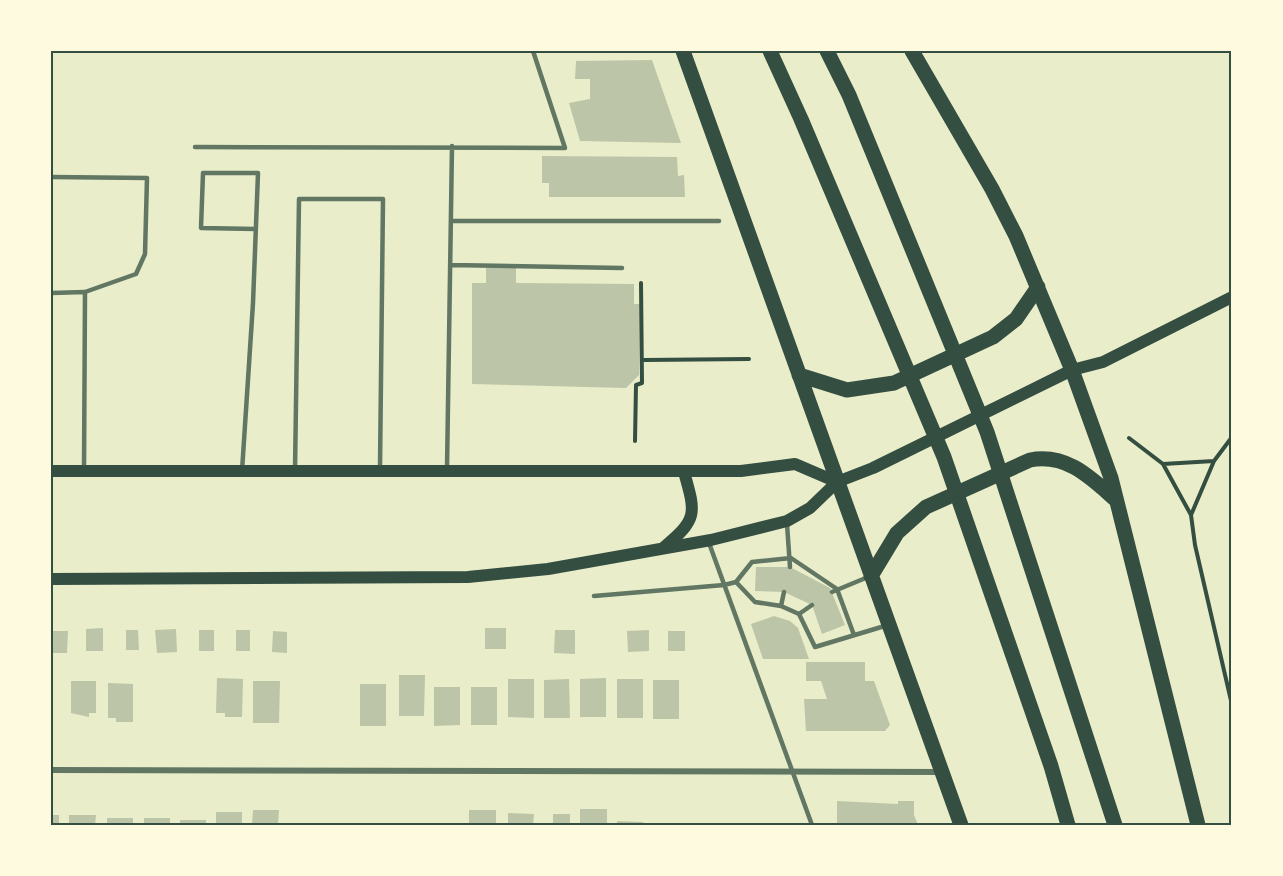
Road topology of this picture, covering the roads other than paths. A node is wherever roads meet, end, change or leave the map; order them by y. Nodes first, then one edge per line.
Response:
1 (533, 51) edge
2 (683, 51) edge
3 (770, 51) edge
4 (827, 51) edge
5 (912, 51) edge
6 (452, 146) junction
7 (195, 147) dead end
8 (51, 177) edge
9 (451, 221) junction
10 (719, 221) dead end
11 (256, 229) junction
12 (450, 265) junction
13 (622, 268) dead end
14 (1038, 287) junction
15 (85, 292) junction
16 (51, 293) edge
17 (1232, 297) edge
18 (1072, 370) junction
19 (799, 375) junction
20 (51, 471) edge
21 (84, 471) junction
22 (242, 471) junction
23 (295, 471) junction
24 (380, 471) junction
25 (447, 471) junction
26 (684, 472) junction
27 (837, 482) junction
28 (1116, 500) junction
29 (787, 521) junction
30 (708, 541) junction
31 (662, 549) junction
32 (791, 558) junction
33 (790, 567) dead end
34 (871, 576) junction
35 (51, 579) edge
36 (736, 582) junction
37 (724, 585) junction
38 (834, 590) junction
39 (784, 592) dead end
40 (594, 596) dead end
41 (812, 605) dead end
42 (781, 606) junction
43 (799, 614) junction
44 (889, 625) junction
45 (854, 636) junction
46 (51, 770) edge
47 (793, 772) junction
48 (943, 772) junction
49 (812, 825) edge
50 (961, 825) edge
51 (1068, 825) edge
52 (1115, 825) edge
53 (1198, 825) edge

1 - 6 lane
2 - 19 main road
3 - 51 main road
4 - 52 main road
5 - 14 main road
6 - 7 lane
6 - 9 lane
8 - 15 lane
9 - 10 lane
9 - 12 lane
11 - 11 lane
11 - 22 lane
12 - 13 lane
12 - 25 lane
14 - 18 main road
14 - 19 main road
15 - 16 lane
15 - 21 lane
17 - 18 main road
18 - 27 main road
18 - 28 main road
19 - 27 main road
20 - 21 main road
21 - 22 main road
22 - 23 main road
23 - 24 main road
23 - 24 lane
24 - 25 main road
25 - 26 main road
26 - 27 main road
26 - 31 main road
27 - 29 main road
27 - 34 main road
28 - 34 main road
28 - 53 main road
29 - 30 main road
29 - 32 lane
30 - 31 main road
30 - 37 lane
31 - 35 main road
32 - 33 lane
32 - 36 lane
32 - 38 lane
34 - 38 lane
34 - 44 main road
36 - 37 lane
36 - 42 lane
37 - 40 lane
37 - 47 lane
38 - 45 lane
39 - 42 lane
41 - 43 lane
42 - 43 lane
43 - 45 lane
44 - 45 lane
44 - 48 main road
46 - 47 street
47 - 48 street
47 - 49 lane
48 - 50 main road

